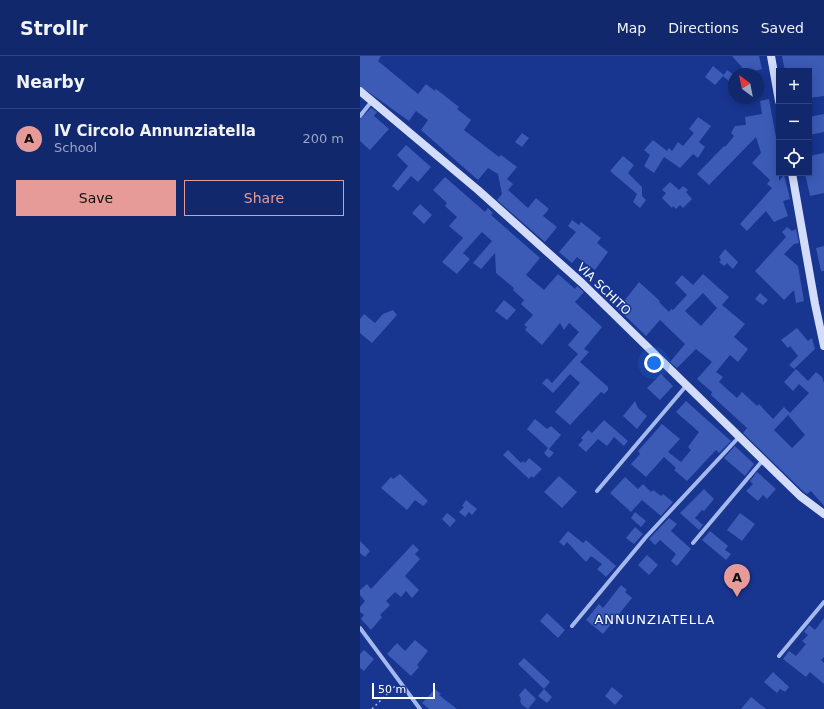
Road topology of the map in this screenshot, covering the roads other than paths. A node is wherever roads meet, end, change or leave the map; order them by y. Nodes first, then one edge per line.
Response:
1 (771, 56) edge
2 (776, 84) edge
3 (360, 91) edge
4 (372, 100) junction
5 (360, 116) edge
6 (793, 176) edge
7 (824, 346) edge
8 (686, 386) junction
9 (739, 438) junction
10 (763, 460) junction
11 (597, 491) dead end
12 (824, 514) edge
13 (693, 543) dead end
14 (824, 602) edge
15 (572, 626) dead end
16 (360, 628) edge
17 (779, 656) dead end
18 (420, 709) edge

1 - 2 street
3 - 4 street, VIA SCHITO
4 - 5 street
4 - 8 street, VIA SCHITO
6 - 7 street
8 - 9 street, VIA SCHITO
8 - 11 street
9 - 10 street, VIA SCHITO
9 - 15 street
10 - 12 street, VIA SCHITO
10 - 13 street
14 - 17 street
16 - 18 street

